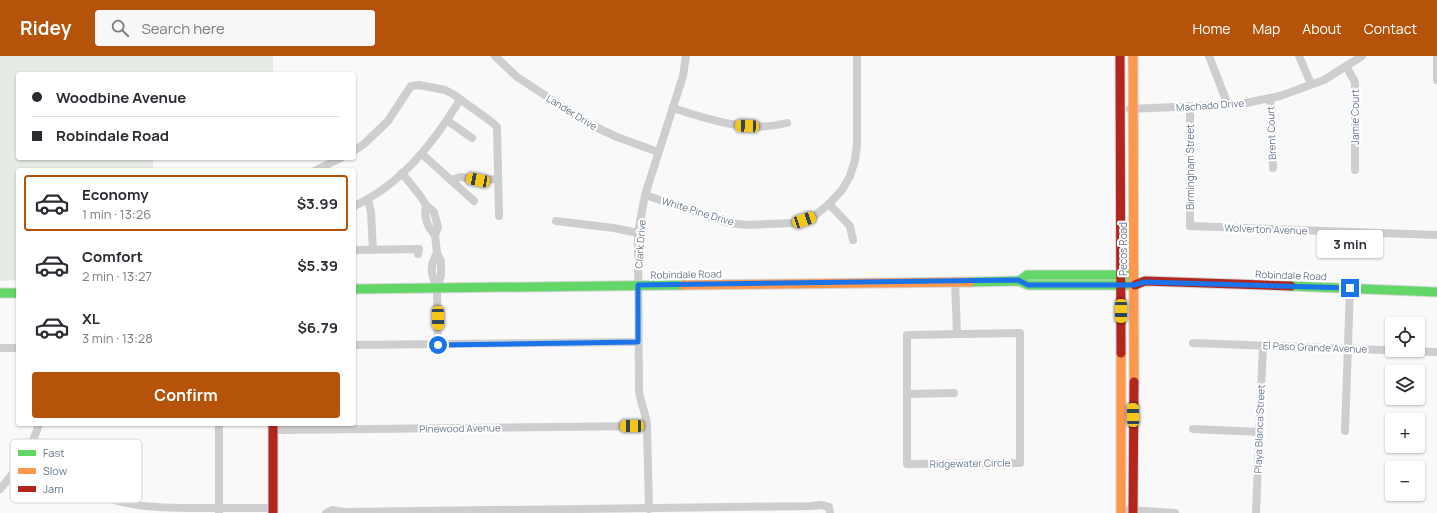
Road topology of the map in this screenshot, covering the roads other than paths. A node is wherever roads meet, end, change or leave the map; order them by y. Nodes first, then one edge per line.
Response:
1 (495, 56) edge
2 (686, 56) edge
3 (857, 56) edge
4 (1120, 56) edge
5 (1133, 56) edge
6 (1209, 56) edge
7 (1299, 56) edge
8 (1362, 56) edge
9 (1437, 56) edge
10 (1346, 66) junction
11 (1437, 80) edge
12 (1311, 84) junction
13 (1269, 98) junction
14 (460, 100) junction
15 (1228, 105) junction
16 (1190, 107) junction
17 (673, 108) junction
18 (1133, 108) junction
19 (1120, 113) junction
20 (448, 121) junction
21 (787, 122) dead end
22 (472, 138) dead end
23 (356, 150) edge
24 (658, 152) junction
25 (422, 154) junction
26 (337, 160) edge
27 (320, 168) edge
28 (1273, 168) dead end
29 (1355, 170) dead end
30 (402, 173) junction
31 (498, 179) junction
32 (451, 180) junction
33 (645, 195) junction
34 (368, 200) junction
35 (474, 201) dead end
36 (829, 204) junction
37 (356, 205) edge
38 (499, 216) dead end
39 (556, 221) dead end
40 (1190, 226) joint
41 (638, 233) junction
42 (1437, 235) edge
43 (853, 240) dead end
44 (356, 250) edge
45 (373, 250) junction
46 (418, 254) dead end
47 (1121, 274) junction
48 (1134, 276) junction
49 (1018, 280) junction
50 (955, 281) junction
51 (1145, 282) junction
52 (638, 285) junction
53 (1121, 285) junction
54 (1134, 285) junction
55 (437, 288) junction
56 (1350, 288) junction
57 (356, 289) edge
58 (1437, 292) edge
59 (0, 293) edge
60 (16, 293) edge
61 (957, 334) junction
62 (638, 342) junction
63 (1193, 343) dead end
64 (438, 345) junction
65 (356, 346) edge
66 (1263, 346) junction
67 (0, 348) edge
68 (16, 348) edge
69 (1348, 348) junction
70 (1437, 352) edge
71 (1121, 385) junction
72 (954, 393) dead end
73 (907, 394) junction
74 (1133, 415) junction
75 (38, 426) edge
76 (220, 426) edge
77 (647, 426) junction
78 (273, 427) edge
79 (324, 427) edge
80 (1193, 429) dead end
81 (1345, 431) dead end
82 (1259, 432) junction
83 (33, 439) edge
84 (10, 477) edge
85 (0, 489) edge
86 (122, 503) edge
87 (649, 509) junction
88 (830, 510) edge
89 (219, 511) edge
90 (273, 511) edge
91 (1121, 511) edge
92 (498, 512) edge
93 (1133, 512) edge
94 (326, 513) edge
95 (1175, 513) edge
96 (1256, 513) edge

1 - 24 street, Lander Drive
2 - 17 street, Clark Drive
3 - 36 street, White Pine Drive
4 - 19 street, Pecos Road
5 - 18 street, Pecos Road
6 - 15 street
7 - 12 street
8 - 10 street, Machado Drive
9 - 11 street
10 - 12 street, Machado Drive
10 - 29 street, Jamie Court
12 - 13 street, Machado Drive
13 - 15 street, Machado Drive
13 - 28 street, Brent Court
14 - 20 street
14 - 23 street
14 - 31 street
15 - 16 street, Machado Drive
16 - 18 street, Machado Drive
16 - 40 street, Birmingham Street
17 - 21 street
17 - 24 street, Clark Drive
18 - 19 street, Machado Drive
18 - 48 street, Pecos Road
19 - 47 street, Pecos Road
20 - 22 street
20 - 25 street
24 - 33 street, Clark Drive
25 - 30 street
25 - 32 street
26 - 27 street
30 - 34 street
30 - 55 street
31 - 32 street
31 - 38 street
32 - 35 street
33 - 36 street, White Pine Drive
33 - 41 street, Clark Drive
34 - 37 street
34 - 45 street
36 - 43 street
39 - 41 street
40 - 42 street, Wolverton Avenue
41 - 52 street, Clark Drive
44 - 45 street
45 - 46 street
47 - 48 street, Robindale Road
47 - 49 street, Robindale Road
47 - 53 street, Pecos Road
48 - 51 street, Robindale Road
48 - 54 street, Pecos Road
49 - 50 street, Robindale Road
49 - 53 street, Robindale Road
50 - 52 street, Robindale Road
50 - 61 street
51 - 54 street, Robindale Road
51 - 56 street, Robindale Road
52 - 55 street, Robindale Road
52 - 62 street, Clark Drive
53 - 54 street, Robindale Road
53 - 71 street, Pecos Road
54 - 74 street, Pecos Road
55 - 57 street, Robindale Road
55 - 64 street
56 - 58 street, Robindale Road
56 - 69 street
59 - 60 street
61 - 73 street, Ridgewater Circle
61 - 73 street, Ridgewater Circle
62 - 64 street
62 - 77 street, Clark Drive
63 - 66 street, El Paso Grande Avenue
64 - 65 street
66 - 69 street, El Paso Grande Avenue
66 - 82 street, Playa Blanca Street
67 - 68 street
69 - 70 street, El Paso Grande Avenue
69 - 81 street
71 - 74 street
71 - 91 street, Pecos Road
72 - 73 street
74 - 93 street, Pecos Road
75 - 83 street
76 - 89 street
77 - 79 street, Pinewood Avenue
77 - 87 street, Clark Drive
78 - 79 street, Pinewood Avenue
78 - 90 street
80 - 82 street
82 - 96 street, Playa Blanca Street
84 - 85 street
86 - 89 street
87 - 88 street
87 - 92 street
89 - 90 street
91 - 93 street
92 - 94 street
93 - 95 street

